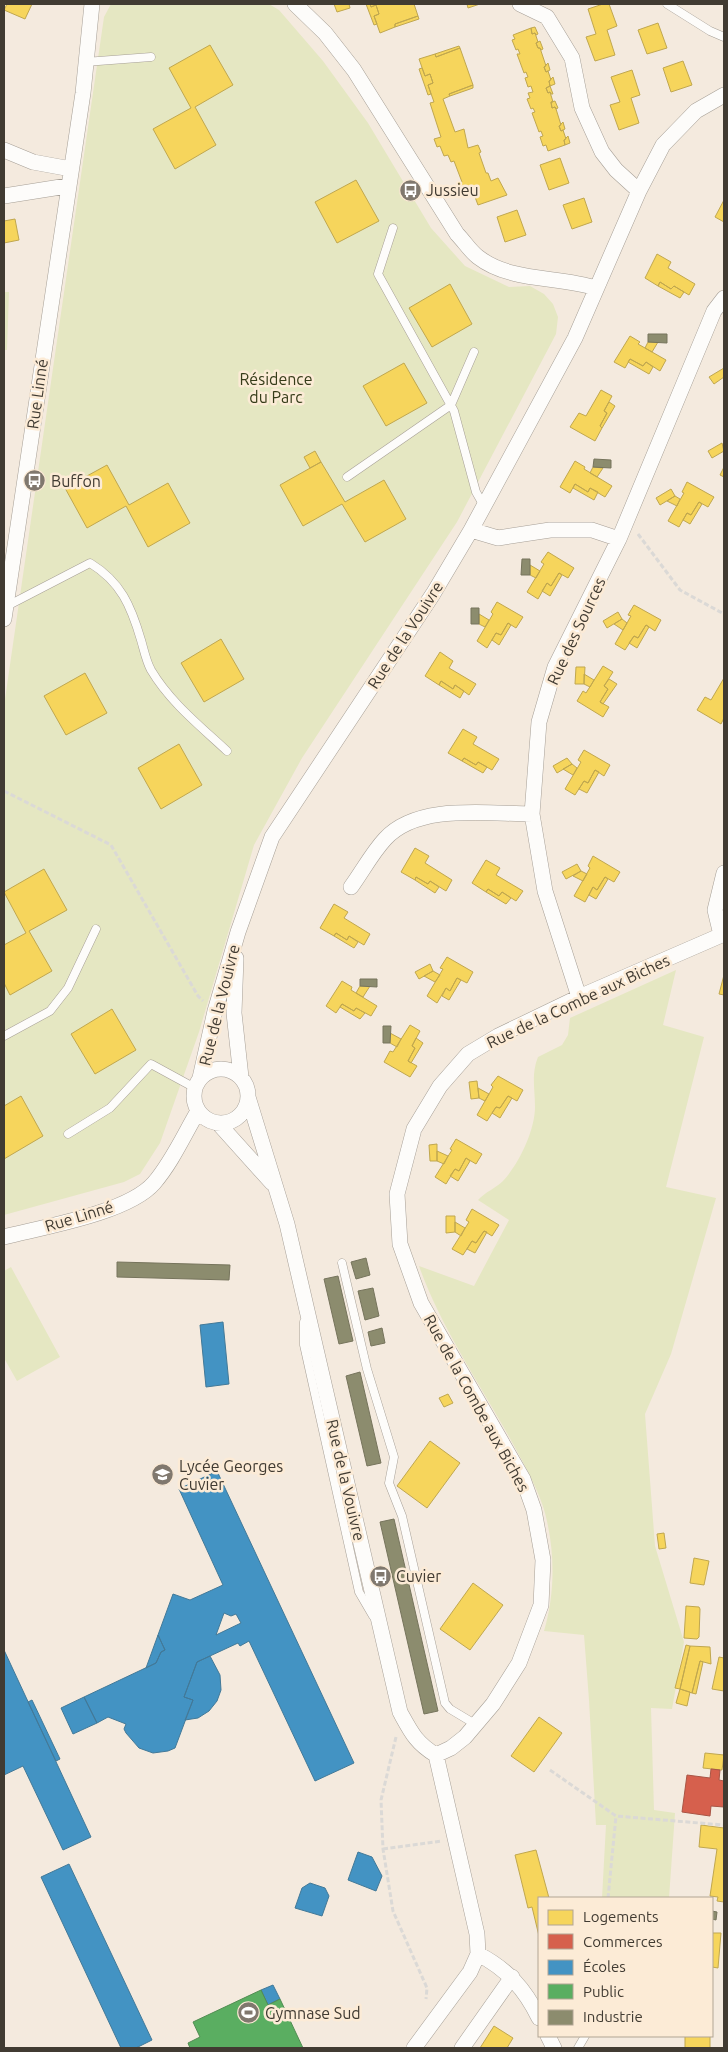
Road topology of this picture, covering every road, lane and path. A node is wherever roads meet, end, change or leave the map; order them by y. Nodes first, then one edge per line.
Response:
1 (92, 4) edge
2 (295, 4) edge
3 (520, 4) edge
4 (667, 4) edge
5 (724, 38) edge
6 (151, 57) dead end
7 (86, 62) junction
8 (724, 96) edge
9 (4, 150) edge
10 (71, 169) junction
11 (67, 186) junction
12 (639, 191) junction
13 (4, 196) edge
14 (393, 228) dead end
15 (596, 288) junction
16 (724, 298) edge
17 (474, 352) dead end
18 (451, 405) junction
19 (347, 477) dead end
20 (484, 506) junction
21 (626, 519) junction
22 (471, 530) junction
23 (619, 539) junction
24 (4, 610) edge
25 (724, 614) edge
26 (227, 751) dead end
27 (4, 791) edge
28 (532, 814) junction
29 (724, 873) edge
30 (351, 887) dead end
31 (96, 929) dead end
32 (238, 932) junction
33 (723, 935) edge
34 (579, 997) junction
35 (214, 1011) junction
36 (4, 1036) edge
37 (241, 1077) junction
38 (197, 1083) junction
39 (248, 1096) junction
40 (198, 1111) junction
41 (218, 1123) junction
42 (68, 1134) dead end
43 (278, 1192) junction
44 (4, 1237) edge
45 (342, 1263) dead end
46 (475, 1724) junction
47 (396, 1736) dead end
48 (436, 1755) junction
49 (550, 1770) dead end
50 (616, 1816) junction
51 (723, 1825) edge
52 (456, 1839) junction
53 (383, 1849) junction
54 (608, 1897) edge
55 (478, 1954) junction
56 (512, 1977) junction
57 (426, 1999) dead end
58 (538, 2016) edge
59 (584, 2037) edge
60 (414, 2048) edge
61 (462, 2048) edge
62 (578, 2048) edge

1 - 7 street, Rue Linné
2 - 15 street
3 - 12 street
4 - 5 lane
6 - 7 lane
7 - 10 street, Rue Linné
8 - 12 street, Rue de la Vouivre
9 - 10 street
10 - 11 street, Rue Linné
11 - 13 street
11 - 24 street, Rue Linné
12 - 15 street, Rue de la Vouivre
14 - 18 lane
15 - 20 street, Rue de la Vouivre
16 - 21 street, Rue des Sources
17 - 18 lane
18 - 19 lane
18 - 20 lane
20 - 22 street, Rue de la Vouivre
21 - 23 street, Rue des Sources
21 - 25 path
22 - 23 street
22 - 32 street, Rue de la Vouivre
23 - 28 street, Rue des Sources
24 - 26 lane
27 - 35 path
28 - 30 street
28 - 34 street, Rue des Sources
29 - 33 street
31 - 36 lane
32 - 35 street, Rue de la Vouivre
32 - 37 street, Rue de la Vouivre
33 - 34 street, Rue de la Combe aux Biches
34 - 46 street, Rue de la Combe aux Biches
35 - 38 street, Rue de la Vouivre
37 - 38 street
37 - 39 street
38 - 40 street
38 - 42 lane
39 - 41 street
39 - 43 street, Rue de la Vouivre
40 - 41 street
40 - 44 street, Rue Linné
41 - 43 street, Rue de la Vouivre
43 - 48 street, Rue de la Vouivre
45 - 46 lane
46 - 48 street, Rue de la Combe aux Biches
47 - 53 path
48 - 52 street
49 - 50 path
50 - 51 path
50 - 54 path
52 - 53 path
52 - 55 street
53 - 57 path
55 - 56 street
55 - 60 street
56 - 58 street
56 - 61 street
59 - 62 lane

